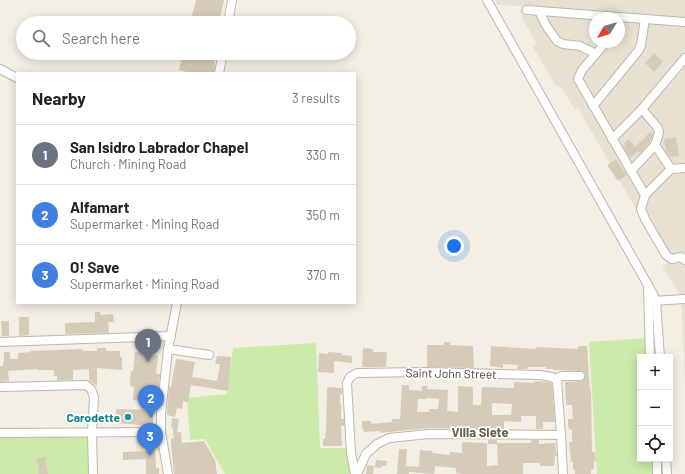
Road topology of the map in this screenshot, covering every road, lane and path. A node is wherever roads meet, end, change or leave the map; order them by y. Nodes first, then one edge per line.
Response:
1 (232, 0) edge
2 (487, 0) edge
3 (527, 10) dead end
4 (539, 11) junction
5 (589, 15) edge
6 (229, 16) edge
7 (625, 18) edge
8 (646, 20) junction
9 (685, 22) edge
10 (601, 48) edge
11 (596, 54) junction
12 (685, 58) edge
13 (222, 60) edge
14 (0, 69) edge
15 (219, 72) edge
16 (16, 77) edge
17 (593, 106) junction
18 (642, 109) junction
19 (612, 139) junction
20 (655, 145) junction
21 (685, 168) edge
22 (671, 169) junction
23 (631, 171) junction
24 (645, 196) junction
25 (685, 260) edge
26 (685, 299) edge
27 (652, 301) junction
28 (177, 304) edge
29 (171, 336) junction
30 (0, 342) edge
31 (168, 349) junction
32 (209, 354) dead end
33 (650, 354) edge
34 (660, 354) edge
35 (580, 376) dead end
36 (557, 381) junction
37 (0, 387) edge
38 (92, 432) junction
39 (161, 432) junction
40 (0, 433) edge
41 (562, 436) junction
42 (351, 453) junction
43 (366, 454) junction
44 (656, 462) edge
45 (666, 462) edge
46 (93, 474) edge
47 (168, 474) edge
48 (356, 474) edge
49 (563, 474) edge
50 (658, 474) edge
51 (667, 474) edge

1 - 6 street
2 - 27 street
3 - 4 street
4 - 5 street
4 - 11 street
7 - 8 street
8 - 9 street
8 - 17 street
10 - 11 street
11 - 17 street
12 - 18 street
13 - 15 street
14 - 16 street
17 - 19 street
18 - 19 street
18 - 20 street
19 - 23 street
20 - 22 street
20 - 23 street
21 - 22 street
22 - 24 street
23 - 24 street
24 - 25 street
26 - 27 street
27 - 33 street
27 - 34 street
28 - 29 street
29 - 30 street
29 - 31 street
31 - 32 street
31 - 39 street
35 - 36 street
36 - 41 street
36 - 42 street, Saint John Street
37 - 38 street
38 - 39 street
38 - 40 street
38 - 46 street
39 - 47 street
41 - 43 street
41 - 49 street
42 - 43 street
42 - 48 street
43 - 48 street
44 - 50 street
45 - 51 street

